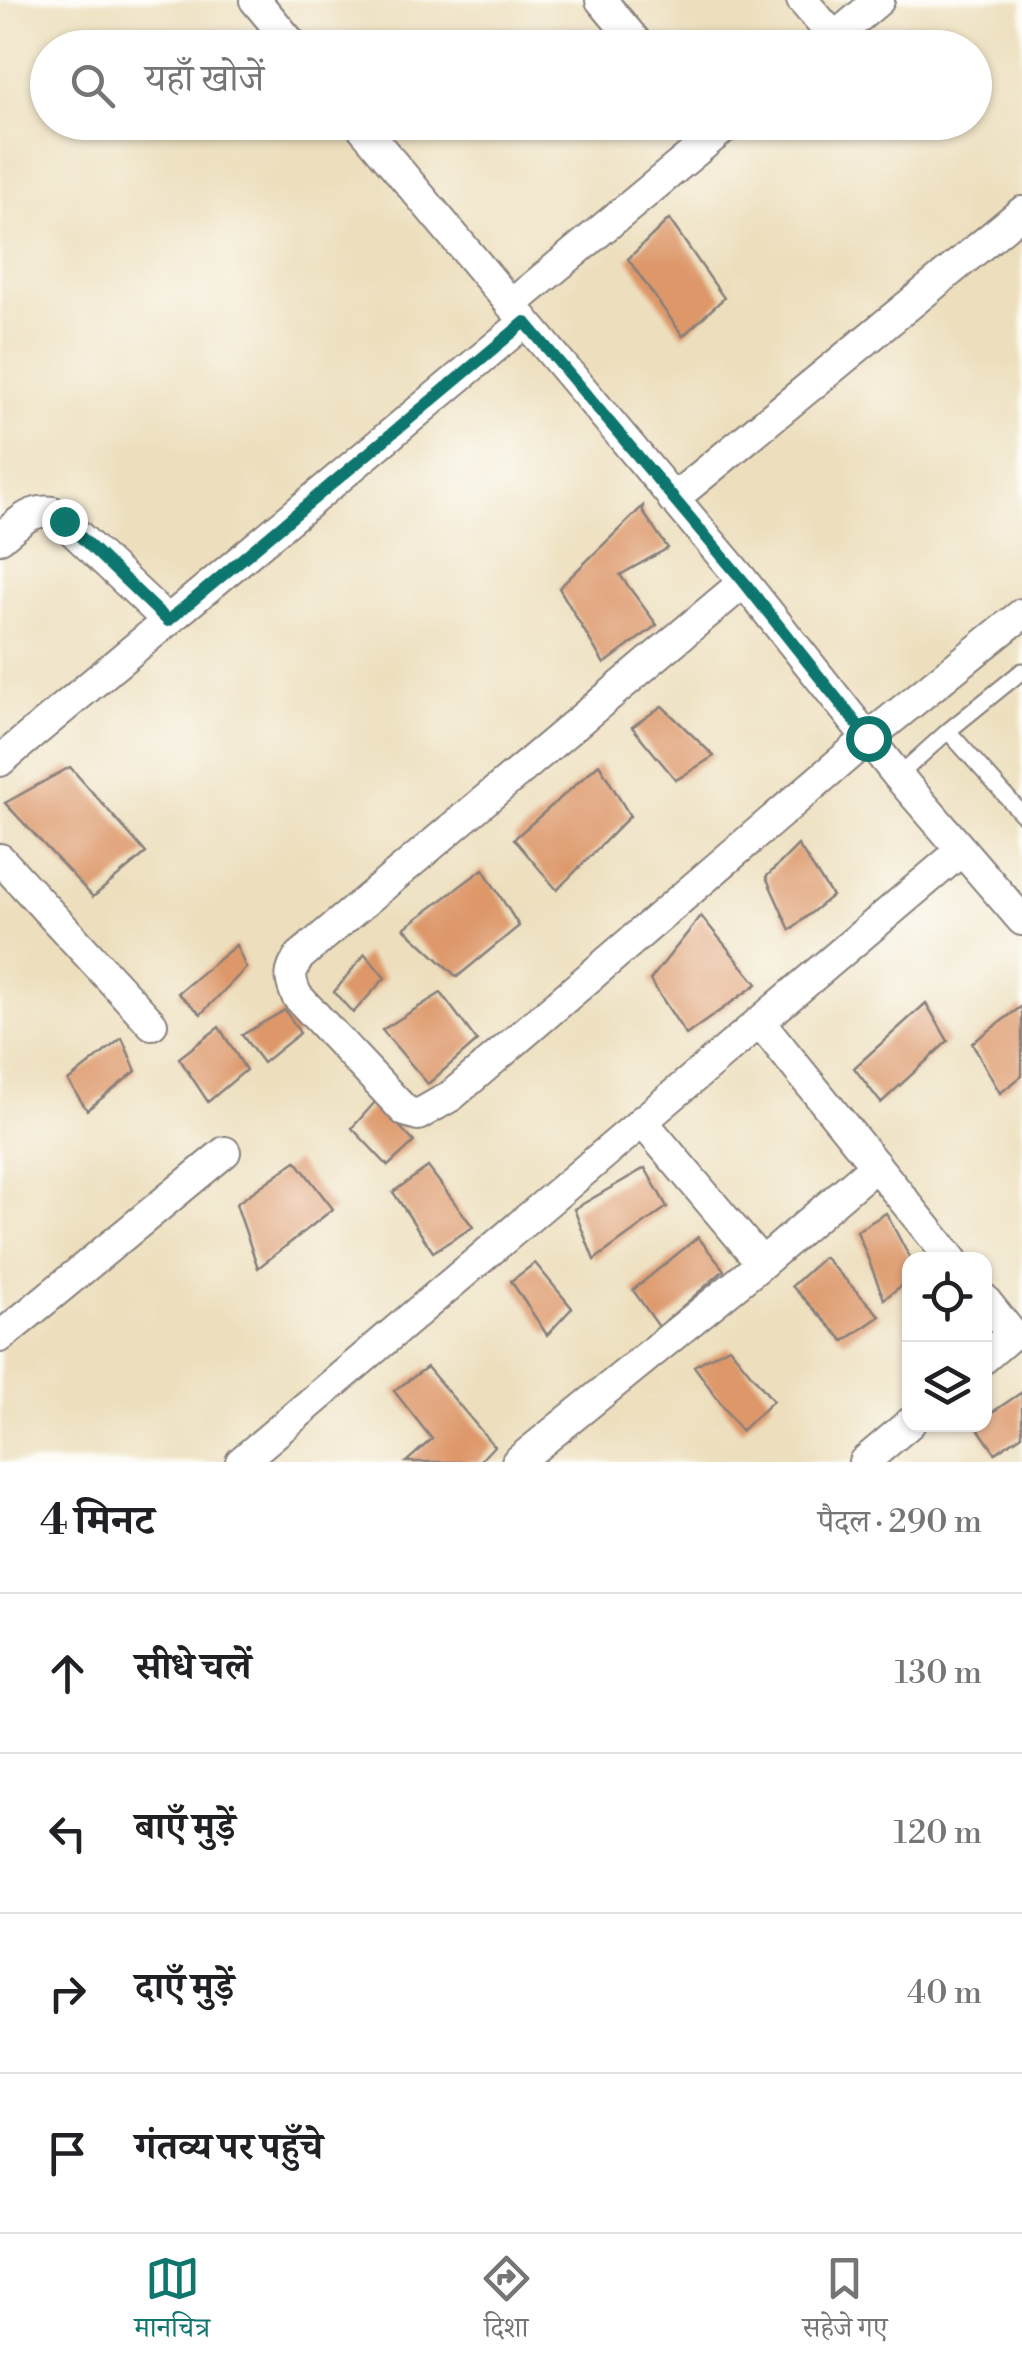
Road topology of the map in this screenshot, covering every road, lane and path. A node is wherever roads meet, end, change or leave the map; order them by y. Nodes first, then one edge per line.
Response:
1 (255, 0) edge
2 (601, 0) edge
3 (802, 0) edge
4 (879, 0) edge
5 (280, 30) edge
6 (626, 30) edge
7 (821, 30) edge
8 (843, 30) edge
9 (373, 140) edge
10 (703, 140) edge
11 (1022, 212) edge
12 (518, 313) junction
13 (674, 498) junction
14 (0, 538) edge
15 (744, 582) junction
16 (1022, 614) edge
17 (168, 621) junction
18 (1022, 671) edge
19 (948, 731) junction
20 (868, 738) junction
21 (0, 762) edge
22 (898, 776) junction
23 (1022, 814) edge
24 (962, 850) junction
25 (0, 859) edge
26 (1022, 920) edge
27 (760, 1022) junction
28 (152, 1024) dead end
29 (642, 1121) junction
30 (225, 1152) dead end
31 (876, 1165) junction
32 (946, 1252) edge
33 (755, 1269) junction
34 (992, 1307) edge
35 (1017, 1330) edge
36 (0, 1336) edge
37 (992, 1351) edge
38 (902, 1430) edge
39 (241, 1462) edge
40 (518, 1462) edge
41 (864, 1462) edge

1 - 5 street
2 - 6 street
3 - 7 street
4 - 8 street
9 - 12 street
10 - 12 street
11 - 13 street
12 - 13 street
12 - 17 street
13 - 15 street
14 - 17 street
15 - 20 street
15 - 20 street
16 - 20 street
17 - 21 street
18 - 19 lane
19 - 22 lane
19 - 23 lane
20 - 22 street
22 - 24 street
24 - 26 street
24 - 27 street
25 - 28 street
27 - 29 street
27 - 31 street
29 - 33 street
29 - 39 street
30 - 36 street
31 - 32 street
31 - 33 street
33 - 40 street
34 - 35 street
35 - 37 street
38 - 41 street

